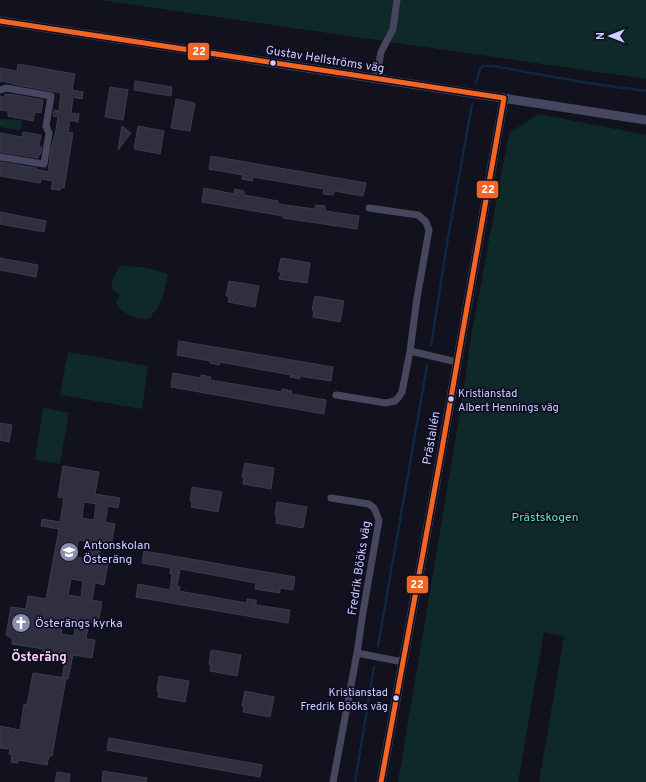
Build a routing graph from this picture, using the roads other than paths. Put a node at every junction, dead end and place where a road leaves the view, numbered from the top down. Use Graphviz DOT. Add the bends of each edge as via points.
graph roads {
  1 [pos="397,0"];
  2 [pos="0,21"];
  3 [pos="376,79"];
  4 [pos="0,90"];
  5 [pos="504,98"];
  6 [pos="646,120"];
  7 [pos="0,157"];
  8 [pos="369,208"];
  9 [pos="410,351"];
  10 [pos="457,362"];
  11 [pos="336,396"];
  12 [pos="332,498"];
  13 [pos="357,653"];
  14 [pos="403,662"];
  15 [pos="333,782"];
  16 [pos="382,782"];
  1 -- 3 [label="street" via="393,29 381,52"];
  2 -- 3 [label="street, Gustav Hellströms väg"];
  3 -- 5 [label="street, Gustav Hellströms väg"];
  4 -- 7 [label="street" via="6,88 51,96 44,164"];
  5 -- 6 [label="street, Gustav Hellströms väg"];
  5 -- 10 [label="street, Prästallén"];
  8 -- 9 [label="street" via="418,215 426,222 429,230"];
  9 -- 10 [label="street"];
  9 -- 11 [label="street" via="402,392 395,401 386,403"];
  10 -- 14 [label="street, Prästallén"];
  12 -- 13 [label="street, Fredrik Bööks väg" via="369,504 374,508 379,520"];
  13 -- 14 [label="street"];
  13 -- 15 [label="street, Fredrik Bööks väg"];
  14 -- 16 [label="street, Prästallén"];
}
